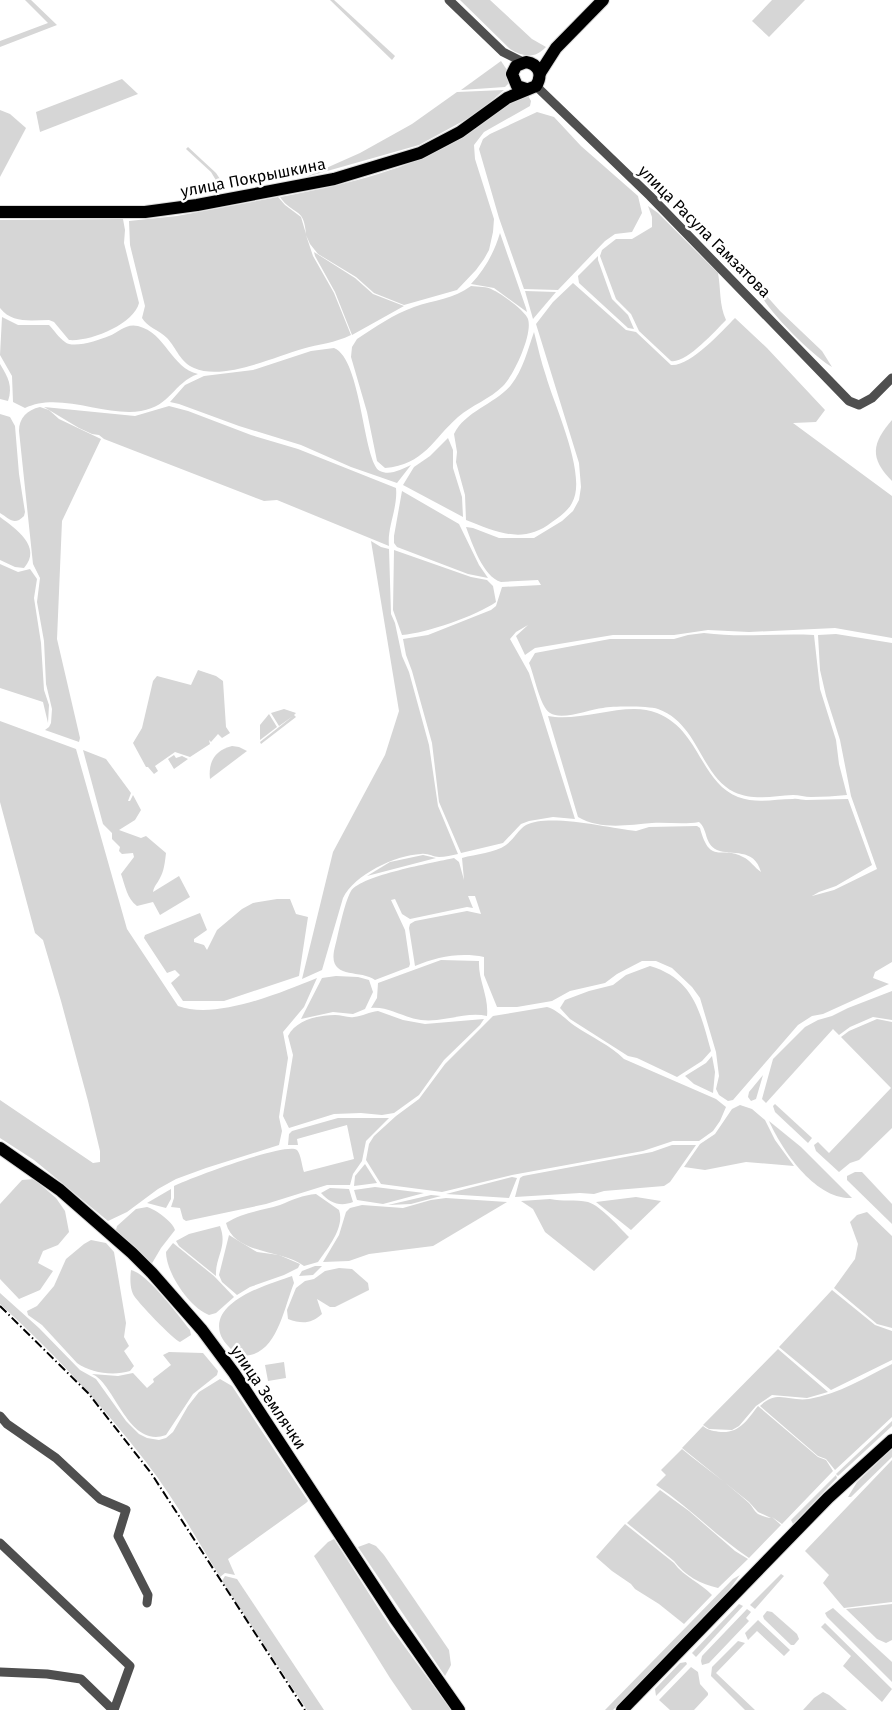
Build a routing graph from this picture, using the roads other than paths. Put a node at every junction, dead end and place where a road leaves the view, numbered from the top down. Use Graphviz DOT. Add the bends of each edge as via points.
graph roads {
  1 [pos="449,0"];
  2 [pos="603,0"];
  3 [pos="556,48"];
  4 [pos="503,52"];
  5 [pos="525,62"];
  6 [pos="540,73"];
  7 [pos="512,76"];
  8 [pos="531,88"];
  9 [pos="494,107"];
  10 [pos="0,212"];
  11 [pos="892,378"];
  12 [pos="0,1148"];
  13 [pos="0,1416"];
  14 [pos="892,1440"];
  15 [pos="0,1543"];
  16 [pos="147,1603"];
  17 [pos="0,1672"];
  18 [pos="114,1710"];
  19 [pos="459,1710"];
  20 [pos="622,1710"];
  1 -- 4 [label="street"];
  2 -- 3 [label="main road"];
  3 -- 5 [label="main road"];
  3 -- 6 [label="main road"];
  4 -- 5 [label="street"];
  4 -- 7 [label="street"];
  5 -- 6 [label="main road" via="535,65"];
  5 -- 7 [label="main road" via="516,66"];
  6 -- 8 [label="main road"];
  7 -- 8 [label="main road" via="517,86"];
  7 -- 9 [label="main road, улица Покрышкина" via="506,93"];
  8 -- 9 [label="main road, улица Покрышкина"];
  8 -- 11 [label="street, улица Расула Гамзатова" via="658,204 849,401 859,405"];
  9 -- 10 [label="main road, улица Покрышкина" via="420,153 334,179 145,212"];
  12 -- 19 [label="main road, улица Землячки" via="60,1190 132,1253 190,1316 234,1373"];
  13 -- 16 [label="street" via="56,1458 100,1499 126,1510 117,1536 148,1595"];
  14 -- 20 [label="main road" via="828,1497"];
  15 -- 18 [label="street" via="130,1666"];
  17 -- 18 [label="street" via="81,1679"];
}
